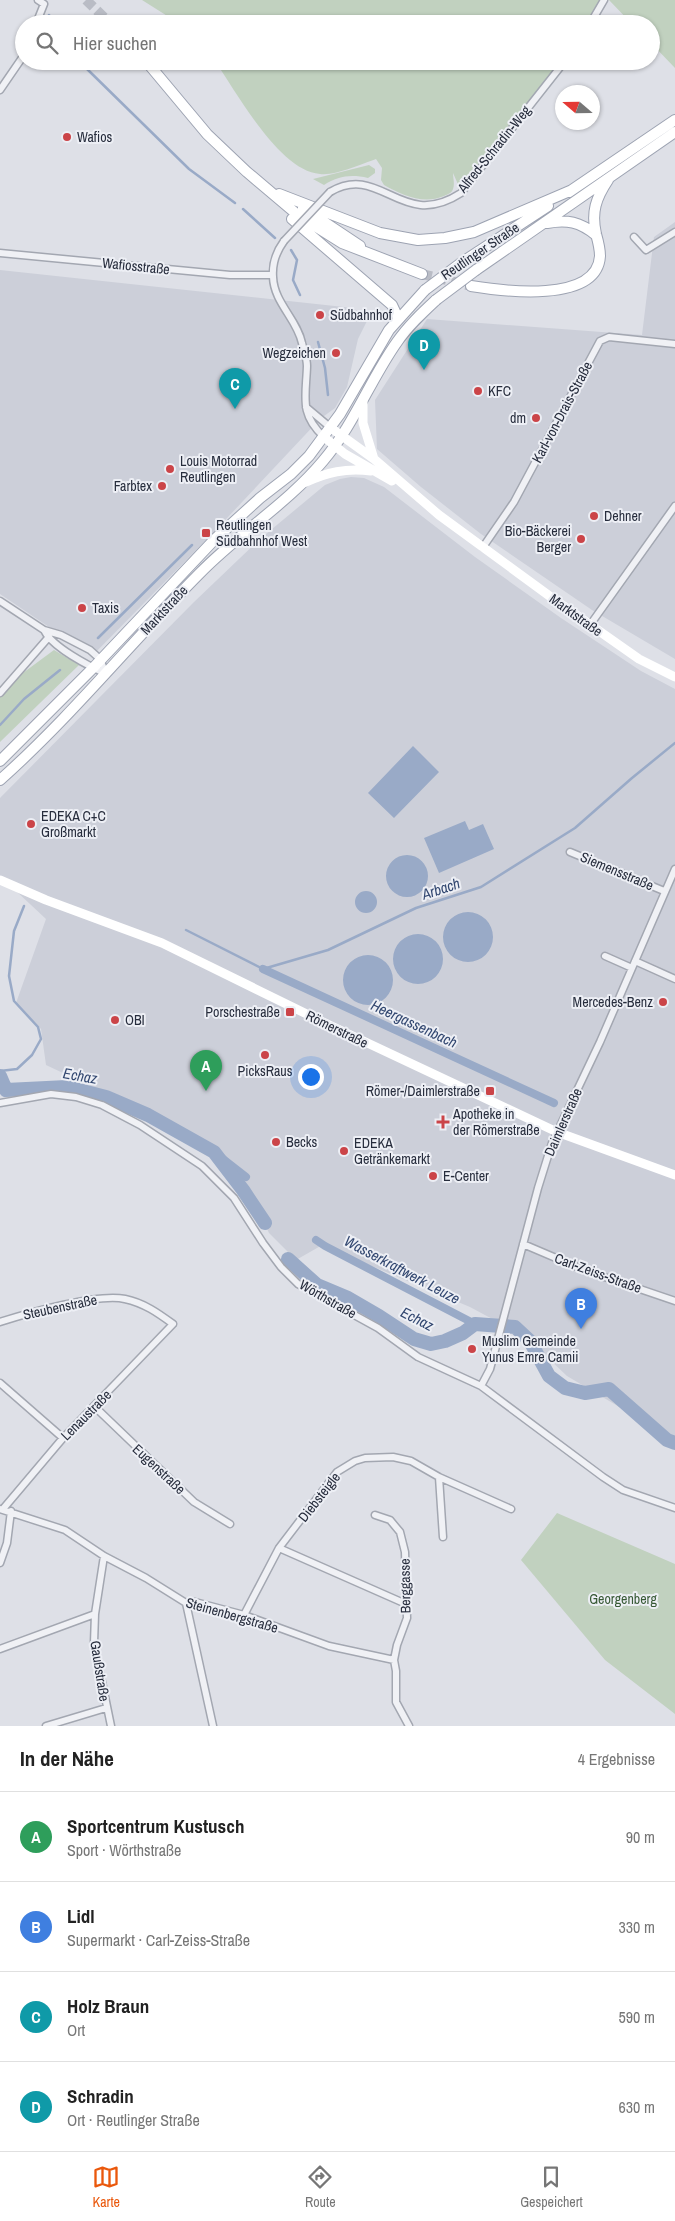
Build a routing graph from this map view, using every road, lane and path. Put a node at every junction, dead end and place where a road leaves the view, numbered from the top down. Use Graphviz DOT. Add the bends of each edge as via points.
graph roads {
  1 [pos="604,0"];
  2 [pos="41,2"];
  3 [pos="38,15"];
  4 [pos="595,15"];
  5 [pos="15,68"];
  6 [pos="154,70"];
  7 [pos="558,70"];
  8 [pos="0,90"];
  9 [pos="675,120"];
  10 [pos="675,132"];
  11 [pos="613,173"];
  12 [pos="263,186"];
  13 [pos="572,190"];
  14 [pos="290,199"];
  15 [pos="541,224"];
  16 [pos="675,232"];
  17 [pos="596,235"];
  18 [pos="634,237"];
  19 [pos="0,253"];
  20 [pos="374,256"];
  21 [pos="422,274"];
  22 [pos="272,275"];
  23 [pos="471,286"];
  24 [pos="398,318"];
  25 [pos="675,344"];
  26 [pos="363,402"];
  27 [pos="306,407"];
  28 [pos="331,428"];
  29 [pos="342,436"];
  30 [pos="324,437"];
  31 [pos="334,447"];
  32 [pos="374,459"];
  33 [pos="378,472"];
  34 [pos="300,485"];
  35 [pos="409,491"];
  36 [pos="675,506"];
  37 [pos="483,547"];
  38 [pos="0,600"];
  39 [pos="590,625"];
  40 [pos="44,630"];
  41 [pos="48,638"];
  42 [pos="100,659"];
  43 [pos="93,668"];
  44 [pos="106,674"];
  45 [pos="675,677"];
  46 [pos="0,693"];
  47 [pos="0,761"];
  48 [pos="0,780"];
  49 [pos="570,852"];
  50 [pos="675,869"];
  51 [pos="0,880"];
  52 [pos="664,892"];
  53 [pos="606,956"];
  54 [pos="635,961"];
  55 [pos="632,968"];
  56 [pos="675,979"];
  57 [pos="0,1103"];
  58 [pos="557,1132"];
  59 [pos="675,1175"];
  60 [pos="523,1244"];
  61 [pos="675,1300"];
  62 [pos="0,1322"];
  63 [pos="173,1324"];
  64 [pos="0,1383"];
  65 [pos="481,1386"];
  66 [pos="95,1407"];
  67 [pos="63,1438"];
  68 [pos="439,1477"];
  69 [pos="675,1508"];
  70 [pos="1,1509"];
  71 [pos="511,1509"];
  72 [pos="11,1511"];
  73 [pos="375,1515"];
  74 [pos="230,1524"];
  75 [pos="443,1537"];
  76 [pos="279,1548"];
  77 [pos="104,1556"];
  78 [pos="0,1563"];
  79 [pos="186,1603"];
  80 [pos="406,1604"];
  81 [pos="95,1614"];
  82 [pos="244,1615"];
  83 [pos="0,1649"];
  84 [pos="394,1660"];
  85 [pos="106,1708"];
  86 [pos="46,1726"];
  87 [pos="112,1726"];
  88 [pos="213,1726"];
  89 [pos="409,1726"];
  1 -- 4 [label="street"];
  2 -- 3 [label="street"];
  5 -- 8 [label="street"];
  6 -- 12 [label="main road" via="207,134"];
  7 -- 22 [label="street, Alfred-Schradin-Weg, bridge" via="461,193 433,205 417,205 362,184 346,184 330,192 284,241 276,254"];
  9 -- 13 [label="main road, Reutlinger Straße"];
  10 -- 11 [label="main road, Reutlinger Straße"];
  11 -- 15 [label="main road, Reutlinger Straße"];
  11 -- 17 [label="main road" via="595,203"];
  12 -- 14 [label="main road"];
  12 -- 20 [label="main road" via="321,231"];
  12 -- 24 [label="main road" via="288,215 392,306"];
  13 -- 14 [label="main road" via="474,232 418,240 380,233"];
  13 -- 24 [label="main road, Reutlinger Straße, bridge" via="461,263 425,290"];
  14 -- 20 [label="main road"];
  15 -- 17 [label="main road" via="569,221"];
  15 -- 26 [label="main road, Reutlinger Straße, bridge" via="436,300 418,317 398,342"];
  16 -- 18 [label="street" via="646,250"];
  17 -- 23 [label="main road" via="600,258 596,268 590,277 569,288 542,291"];
  19 -- 22 [label="street, Wafiosstraße" via="230,275"];
  20 -- 21 [label="main road"];
  22 -- 27 [label="street" via="277,295 300,335 307,364"];
  24 -- 28 [label="main road, Reutlinger Straße"];
  25 -- 37 [label="street, Karl-von-Drais-Straße" via="609,337 600,341 514,502"];
  26 -- 29 [label="main road, Reutlinger Straße"];
  26 -- 32 [label="main road" via="363,423"];
  27 -- 28 [label="street"];
  27 -- 30 [label="street" via="311,423"];
  28 -- 29 [label="main road"];
  28 -- 30 [label="main road, Marktstraße"];
  29 -- 31 [label="main road, Marktstraße"];
  29 -- 32 [label="main road, Marktstraße"];
  30 -- 31 [label="main road"];
  30 -- 42 [label="main road, Marktstraße" via="291,474 215,540"];
  31 -- 33 [label="main road, Marktstraße"];
  31 -- 34 [label="main road, Marktstraße"];
  32 -- 35 [label="main road, Marktstraße"];
  33 -- 34 [label="main road" via="339,470"];
  33 -- 35 [label="main road, Marktstraße"];
  34 -- 44 [label="main road, Marktstraße" via="229,544"];
  35 -- 37 [label="main road, Marktstraße"];
  36 -- 39 [label="street"];
  37 -- 39 [label="main road, Marktstraße"];
  38 -- 40 [label="street"];
  39 -- 45 [label="main road, Marktstraße" via="639,659"];
  40 -- 41 [label="street"];
  40 -- 42 [label="street" via="90,650"];
  41 -- 43 [label="street"];
  41 -- 46 [label="street"];
  42 -- 43 [label="main road, Marktstraße"];
  42 -- 44 [label="street"];
  43 -- 44 [label="street"];
  43 -- 47 [label="main road, Marktstraße"];
  44 -- 48 [label="main road, Marktstraße"];
  49 -- 52 [label="street, Siemensstraße"];
  50 -- 52 [label="street, Daimlerstraße"];
  51 -- 58 [label="main road, Römerstraße" via="162,943"];
  52 -- 54 [label="street, Daimlerstraße"];
  53 -- 55 [label="street"];
  54 -- 55 [label="street, Daimlerstraße"];
  54 -- 56 [label="street"];
  55 -- 58 [label="street, Daimlerstraße"];
  57 -- 65 [label="street, Wörthstraße" via="51,1094 76,1097 102,1105 140,1125 202,1166 234,1198 267,1249 298,1284 378,1328 418,1357"];
  58 -- 59 [label="main road, Römerstraße"];
  58 -- 60 [label="street, Daimlerstraße" via="540,1179"];
  60 -- 61 [label="street, Carl-Zeiss-Straße" via="584,1270"];
  60 -- 65 [label="street, Daimlerstraße" via="499,1339"];
  62 -- 63 [label="street, Steubenstraße" via="106,1297 125,1299 153,1309"];
  63 -- 66 [label="street, Lenaustraße"];
  64 -- 67 [label="street"];
  65 -- 69 [label="street, Wörthstraße" via="602,1477 623,1490"];
  66 -- 67 [label="street, Lenaustraße"];
  66 -- 74 [label="street, Eugenstraße" via="194,1502"];
  67 -- 70 [label="street, Lenaustraße"];
  68 -- 71 [label="street, Diebsteigle"];
  68 -- 75 [label="street"];
  68 -- 76 [label="street, Diebsteigle" via="411,1461 394,1457 355,1461 337,1472"];
  70 -- 72 [label="street, Steinenbergstraße"];
  72 -- 77 [label="street, Steinenbergstraße" via="65,1530"];
  72 -- 78 [label="street" via="7,1543"];
  73 -- 80 [label="street, Berggasse" via="390,1520 400,1532 405,1552"];
  76 -- 80 [label="street"];
  76 -- 82 [label="street, Diebsteigle"];
  77 -- 79 [label="street, Steinenbergstraße"];
  77 -- 81 [label="street, Gaußstraße"];
  79 -- 82 [label="street, Steinenbergstraße" via="195,1602"];
  79 -- 88 [label="street"];
  80 -- 84 [label="street, Berggasse" via="407,1618 396,1645"];
  81 -- 83 [label="street"];
  81 -- 85 [label="street, Gaußstraße" via="94,1643"];
  82 -- 84 [label="street, Steinenbergstraße" via="329,1646"];
  84 -- 89 [label="street, Berggasse" via="396,1702"];
  85 -- 86 [label="street"];
  85 -- 87 [label="street, Gaußstraße"];
}
